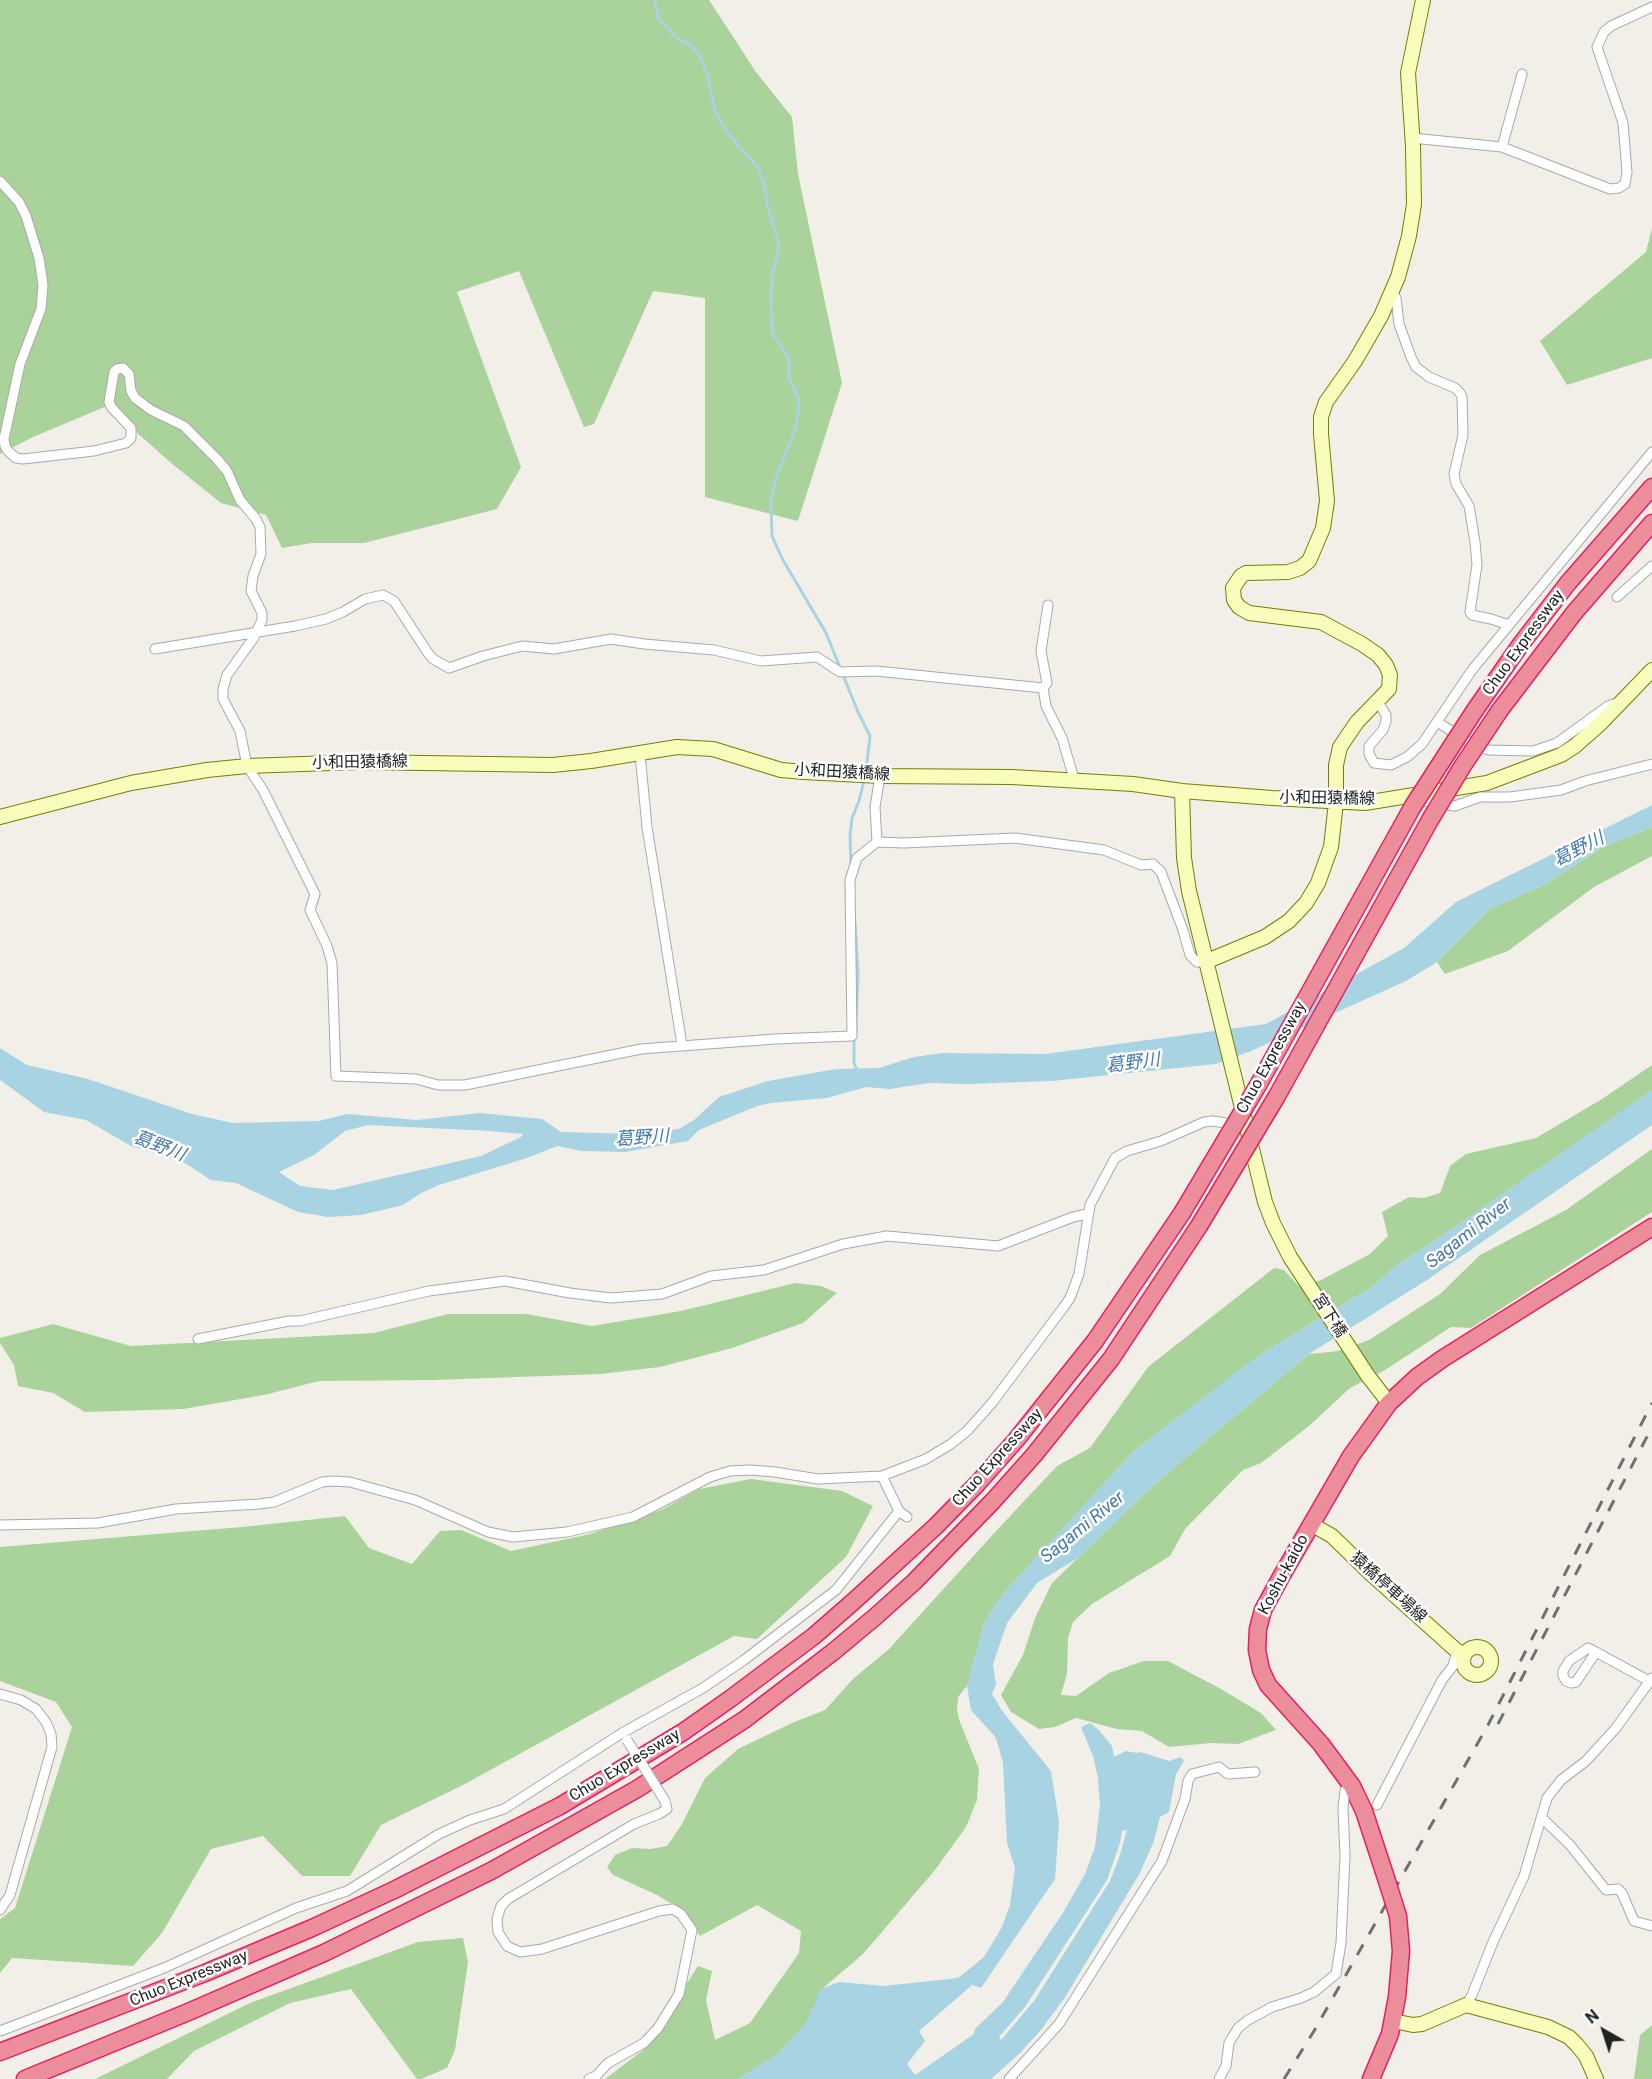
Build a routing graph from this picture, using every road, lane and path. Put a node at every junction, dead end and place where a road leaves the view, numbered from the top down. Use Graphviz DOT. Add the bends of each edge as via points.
graph roads {
  1 [pos="1423,0"];
  2 [pos="1652,7"];
  3 [pos="1522,74"];
  4 [pos="1412,138"];
  5 [pos="1502,147"];
  6 [pos="0,181"];
  7 [pos="1392,292"];
  8 [pos="1652,452"];
  9 [pos="1652,487"];
  10 [pos="1652,523"];
  11 [pos="1652,566"];
  12 [pos="1617,597"];
  13 [pos="1048,604"];
  14 [pos="1509,625"];
  15 [pos="258,632"];
  16 [pos="155,649"];
  17 [pos="1652,670"];
  18 [pos="1042,688"];
  19 [pos="1624,701"];
  20 [pos="1378,702"];
  21 [pos="1437,722"];
  22 [pos="640,754"];
  23 [pos="1652,764"];
  24 [pos="248,766"];
  25 [pos="880,776"];
  26 [pos="1075,782"];
  27 [pos="1182,791"];
  28 [pos="1400,798"];
  29 [pos="1336,802"];
  30 [pos="0,817"];
  31 [pos="877,842"];
  32 [pos="1205,962"];
  33 [pos="682,1045"];
  34 [pos="1245,1127"];
  35 [pos="1087,1214"];
  36 [pos="1652,1227"];
  37 [pos="198,1338"];
  38 [pos="1389,1403"];
  39 [pos="882,1476"];
  40 [pos="899,1510"];
  41 [pos="907,1517"];
  42 [pos="1311,1524"];
  43 [pos="0,1525"];
  44 [pos="1461,1652"];
  45 [pos="1596,1652"];
  46 [pos="1651,1680"];
  47 [pos="0,1694"];
  48 [pos="625,1736"];
  49 [pos="1255,1772"];
  50 [pos="1352,1786"];
  51 [pos="1377,1805"];
  52 [pos="1542,1818"];
  53 [pos="0,1910"];
  54 [pos="1652,1926"];
  55 [pos="324,1953"];
  56 [pos="1466,2005"];
  57 [pos="1393,2020"];
  58 [pos="0,2031"];
  59 [pos="0,2052"];
  60 [pos="25,2079"];
  61 [pos="45,2079"];
  62 [pos="589,2079"];
  63 [pos="1009,2079"];
  64 [pos="1218,2079"];
  65 [pos="1371,2079"];
  66 [pos="1596,2079"];
  1 -- 4 [label="street" via="1408,73"];
  2 -- 5 [label="street" via="1611,26 1597,47 1623,123 1625,184 1610,189"];
  3 -- 5 [label="street"];
  4 -- 5 [label="street"];
  4 -- 7 [label="street" via="1414,204"];
  6 -- 15 [label="street" via="26,216 43,285 41,309 20,364 4,446 11,455 23,459 126,443 131,438 131,428 109,402 114,372 126,369 135,398 184,426 202,443 227,471 240,500 258,523 261,554 251,591 262,616"];
  7 -- 14 [label="street" via="1416,367 1455,388 1462,397 1463,435 1454,474 1469,506 1478,565 1470,612"];
  7 -- 20 [label="street" via="1355,361 1326,402 1321,417 1327,509 1312,554 1294,571 1246,573 1233,588 1234,600 1249,613 1321,622 1378,655 1390,675 1389,689"];
  8 -- 14 [label="street"];
  9 -- 59 [label="highway, Chuo Expressway, bridge" via="1568,583 1475,710 1413,806 1257,1087 1182,1213 1095,1341 1017,1440 936,1526 814,1636 730,1699 560,1806 312,1928"];
  10 -- 55 [label="highway, Chuo Expressway, bridge" via="1574,613 1462,767 1199,1226 1111,1359 1034,1455 914,1582 833,1652 744,1720 637,1789 491,1871"];
  11 -- 12 [label="street"];
  13 -- 18 [label="street" via="1041,651 1047,683"];
  14 -- 21 [label="street"];
  15 -- 16 [label="street"];
  15 -- 18 [label="street" via="333,617 365,599 383,595 394,601 428,653 449,668 522,646 554,648 611,639 714,650 760,661 817,657 845,671"];
  15 -- 24 [label="street" via="227,675 222,695 240,731"];
  17 -- 19 [label="street, 小和田猿橋線"];
  18 -- 26 [label="street"];
  19 -- 21 [label="street" via="1608,706 1557,743 1533,750 1489,750"];
  19 -- 28 [label="street, 小和田猿橋線" via="1575,746 1553,759 1487,783"];
  20 -- 21 [label="street" via="1386,721 1369,750 1377,764 1391,765 1407,757"];
  20 -- 29 [label="street" via="1357,722 1340,747"];
  22 -- 24 [label="street, 小和田猿橋線" via="553,765 359,762"];
  22 -- 25 [label="street, 小和田猿橋線" via="677,747 713,749 781,770"];
  22 -- 33 [label="street" via="647,827"];
  23 -- 28 [label="street" via="1561,790 1480,797 1455,806"];
  24 -- 30 [label="street, 小和田猿橋線" via="131,783"];
  24 -- 33 [label="street" via="315,894 310,910 332,963 336,1076 465,1085 641,1049"];
  25 -- 26 [label="street, 小和田猿橋線" via="1012,777"];
  25 -- 31 [label="street" via="874,807"];
  26 -- 27 [label="street, 小和田猿橋線"];
  27 -- 29 [label="street, 小和田猿橋線"];
  27 -- 32 [label="street, 宮下橋" via="1184,858"];
  28 -- 29 [label="street, 小和田猿橋線"];
  29 -- 32 [label="street" via="1327,862 1306,903 1289,921 1265,937"];
  31 -- 32 [label="street" via="1015,838 1104,850 1141,865 1153,864 1161,872 1190,955 1197,962"];
  31 -- 33 [label="street" via="857,858 850,880 852,1036"];
  32 -- 34 [label="street, 宮下橋"];
  34 -- 35 [label="street" via="1204,1122 1119,1154"];
  34 -- 38 [label="street, 宮下橋" via="1265,1202 1290,1257"];
  35 -- 37 [label="street" via="998,1246 887,1236 843,1244 764,1270 711,1276 662,1294 610,1298 505,1281 429,1291 300,1321"];
  35 -- 39 [label="street" via="1079,1274 1070,1298 992,1403 968,1431 945,1448"];
  36 -- 38 [label="highway, Koshu-kaido" via="1442,1359"];
  38 -- 42 [label="highway, Koshu-kaido" via="1351,1456"];
  39 -- 40 [label="street"];
  39 -- 43 [label="street" via="818,1479 775,1472 730,1471 710,1477 633,1517 567,1532 513,1536 488,1532 406,1498 333,1481 259,1504 176,1509 98,1523"];
  40 -- 41 [label="street"];
  40 -- 48 [label="street" via="836,1590 736,1666"];
  42 -- 44 [label="street, 猿橋停車場線" via="1332,1536"];
  42 -- 50 [label="highway, Koshu-kaido" via="1263,1610 1258,1629 1258,1659 1268,1684"];
  44 -- 51 [label="street" via="1442,1680"];
  45 -- 46 [label="street"];
  46 -- 52 [label="street" via="1616,1728 1586,1761 1561,1780 1547,1798"];
  47 -- 53 [label="street" via="36,1709 46,1722 52,1747 10,1895"];
  48 -- 58 [label="street" via="504,1809 439,1834 347,1891 296,1908 164,1968"];
  48 -- 62 [label="street, bridge" via="667,1809 634,1824 508,1899 497,1919 498,1932 507,1946 520,1952 542,1949 674,1909 692,1930 679,1994 658,2028 644,2043"];
  49 -- 63 [label="street" via="1228,1774 1219,1767 1192,1774 1162,1861 1059,2024"];
  50 -- 57 [label="highway, Koshu-kaido, bridge" via="1398,1916 1401,1951"];
  50 -- 64 [label="street" via="1345,1790 1343,1808 1345,1856 1336,1974 1314,1992 1272,2007 1238,2028"];
  52 -- 54 [label="street" via="1606,1890 1618,1889 1622,1893 1634,1921"];
  52 -- 56 [label="street" via="1524,1876"];
  55 -- 60 [label="highway, Chuo Expressway"];
  55 -- 61 [label="highway"];
  56 -- 57 [label="street" via="1422,2024"];
  56 -- 66 [label="street" via="1569,2037 1586,2056"];
  57 -- 65 [label="highway, Koshu-kaido"];
}
